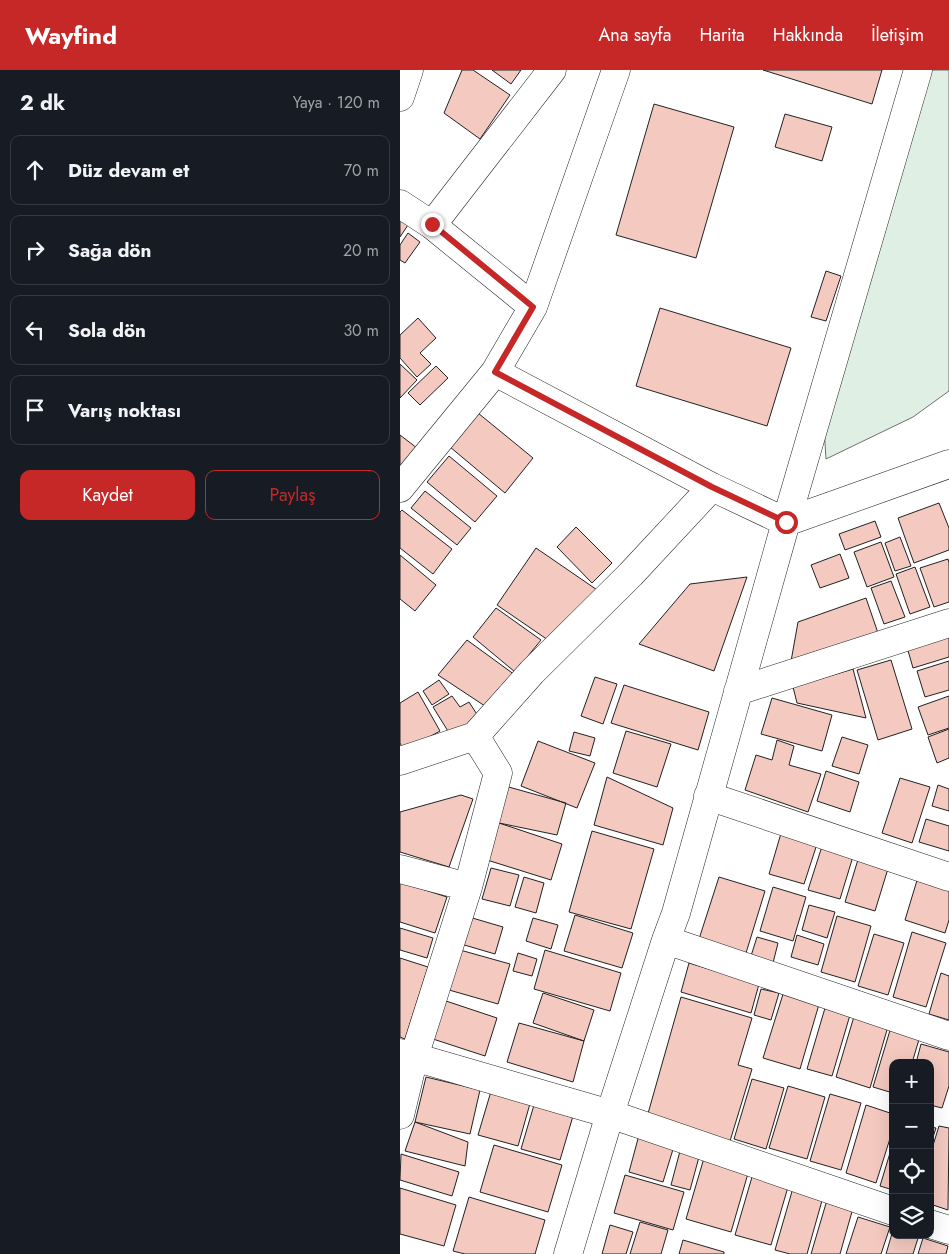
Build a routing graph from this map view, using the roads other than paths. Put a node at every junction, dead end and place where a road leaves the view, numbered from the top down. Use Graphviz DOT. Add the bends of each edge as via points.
graph roads {
  1 [pos="409,70"];
  2 [pos="552,70"];
  3 [pos="616,70"];
  4 [pos="918,70"];
  5 [pos="400,97"];
  6 [pos="400,204"];
  7 [pos="432,224"];
  8 [pos="533,307"];
  9 [pos="495,372"];
  10 [pos="949,464"];
  11 [pos="712,487"];
  12 [pos="400,488"];
  13 [pos="786,522"];
  14 [pos="949,623"];
  15 [pos="738,692"];
  16 [pos="476,736"];
  17 [pos="400,761"];
  18 [pos="708,796"];
  19 [pos="400,869"];
  20 [pos="949,877"];
  21 [pos="468,887"];
  22 [pos="666,940"];
  23 [pos="949,1036"];
  24 [pos="407,1055"];
  25 [pos="610,1114"];
  26 [pos="400,1115"];
  27 [pos="889,1210"];
  28 [pos="934,1225"];
  29 [pos="949,1230"];
  30 [pos="568,1254"];
  1 -- 5 [label="street"];
  2 -- 7 [label="street"];
  3 -- 8 [label="street"];
  4 -- 13 [label="street"];
  6 -- 7 [label="street"];
  7 -- 8 [label="street"];
  8 -- 9 [label="street"];
  9 -- 11 [label="street"];
  9 -- 12 [label="street"];
  10 -- 13 [label="street"];
  11 -- 13 [label="street"];
  11 -- 16 [label="street" via="631,574 532,672"];
  13 -- 15 [label="street"];
  14 -- 15 [label="street"];
  15 -- 18 [label="street"];
  16 -- 17 [label="street"];
  16 -- 21 [label="street" via="498,773"];
  18 -- 20 [label="street"];
  18 -- 22 [label="street"];
  19 -- 21 [label="street"];
  21 -- 24 [label="street"];
  22 -- 23 [label="street"];
  22 -- 25 [label="street"];
  24 -- 25 [label="street"];
  24 -- 26 [label="street"];
  25 -- 27 [label="street"];
  25 -- 30 [label="street"];
  28 -- 29 [label="street"];
}
